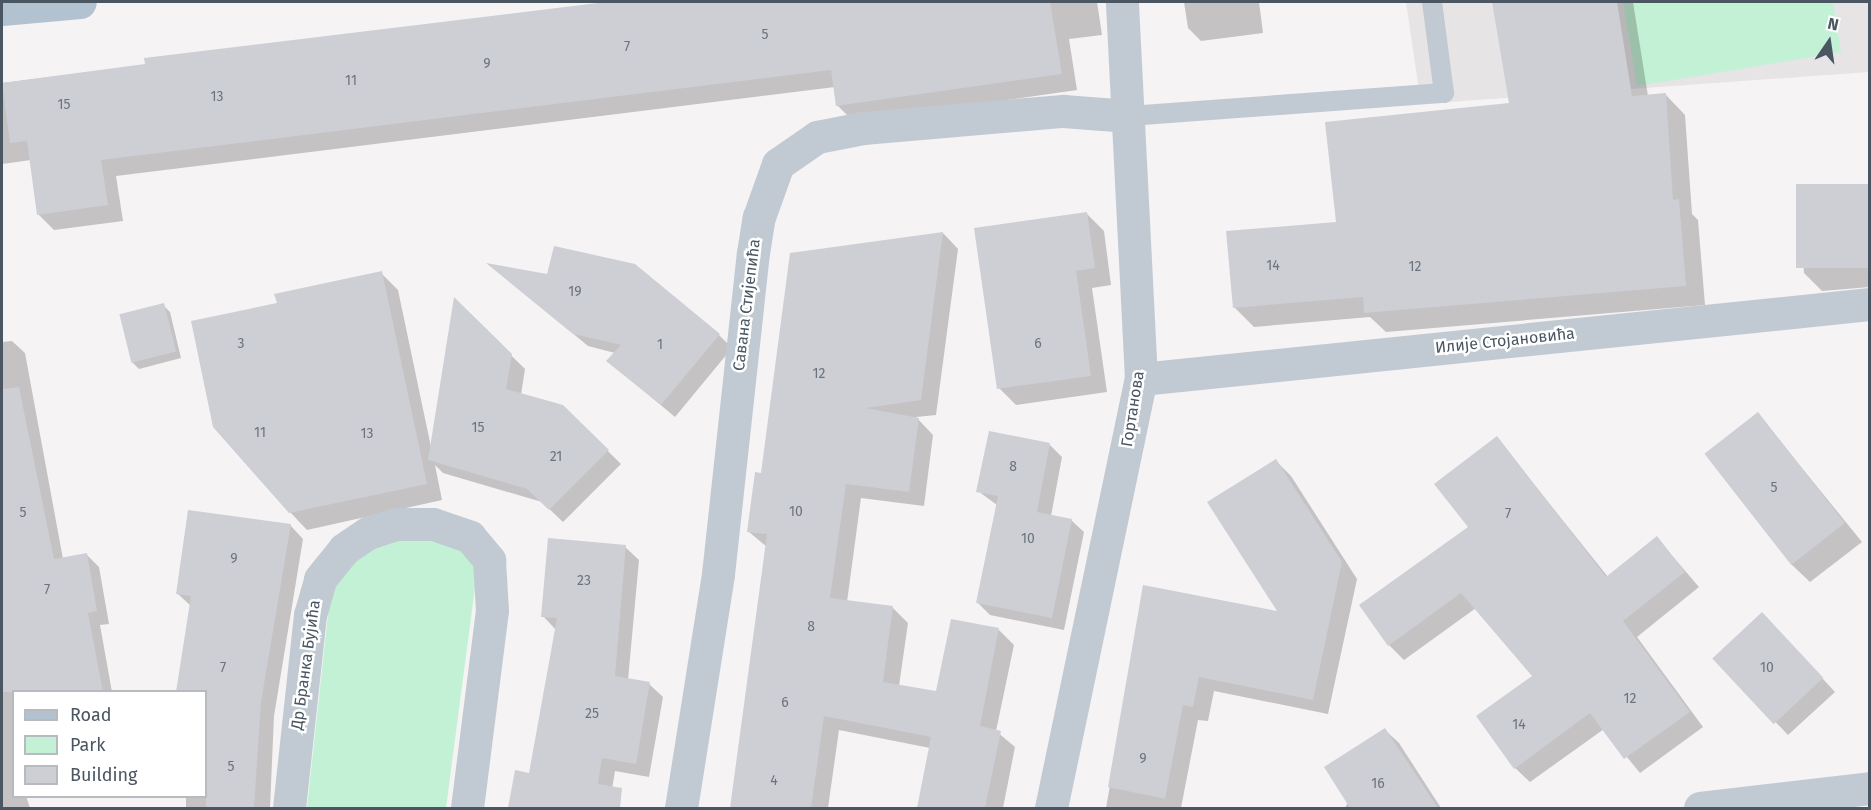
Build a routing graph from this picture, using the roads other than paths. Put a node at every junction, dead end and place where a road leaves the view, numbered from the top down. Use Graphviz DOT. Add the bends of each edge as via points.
graph roads {
  1 [pos="80,2"];
  2 [pos="1122,2"];
  3 [pos="1432,2"];
  4 [pos="2,9"];
  5 [pos="1129,116"];
  6 [pos="1869,304"];
  7 [pos="1141,379"];
  8 [pos="1869,788"];
  9 [pos="289,808"];
  10 [pos="467,808"];
  11 [pos="681,808"];
  12 [pos="1051,808"];
  13 [pos="1700,808"];
  1 -- 4 [label="main road"];
  2 -- 5 [label="street, Гортанова"];
  3 -- 5 [label="lane" via="1444,93"];
  5 -- 7 [label="street, Гортанова"];
  5 -- 11 [label="street, Савана Стијепића" via="1063,111 863,128 817,137 778,164 759,217 753,253 718,574"];
  6 -- 7 [label="street, Илије Стојановића"];
  7 -- 12 [label="street, Гортанова"];
  8 -- 13 [label="street"];
  9 -- 10 [label="street, Др Бранка Бујића" via="310,615 320,579 344,549 368,533 396,524 433,524 470,537 489,560 492,610"];
}
